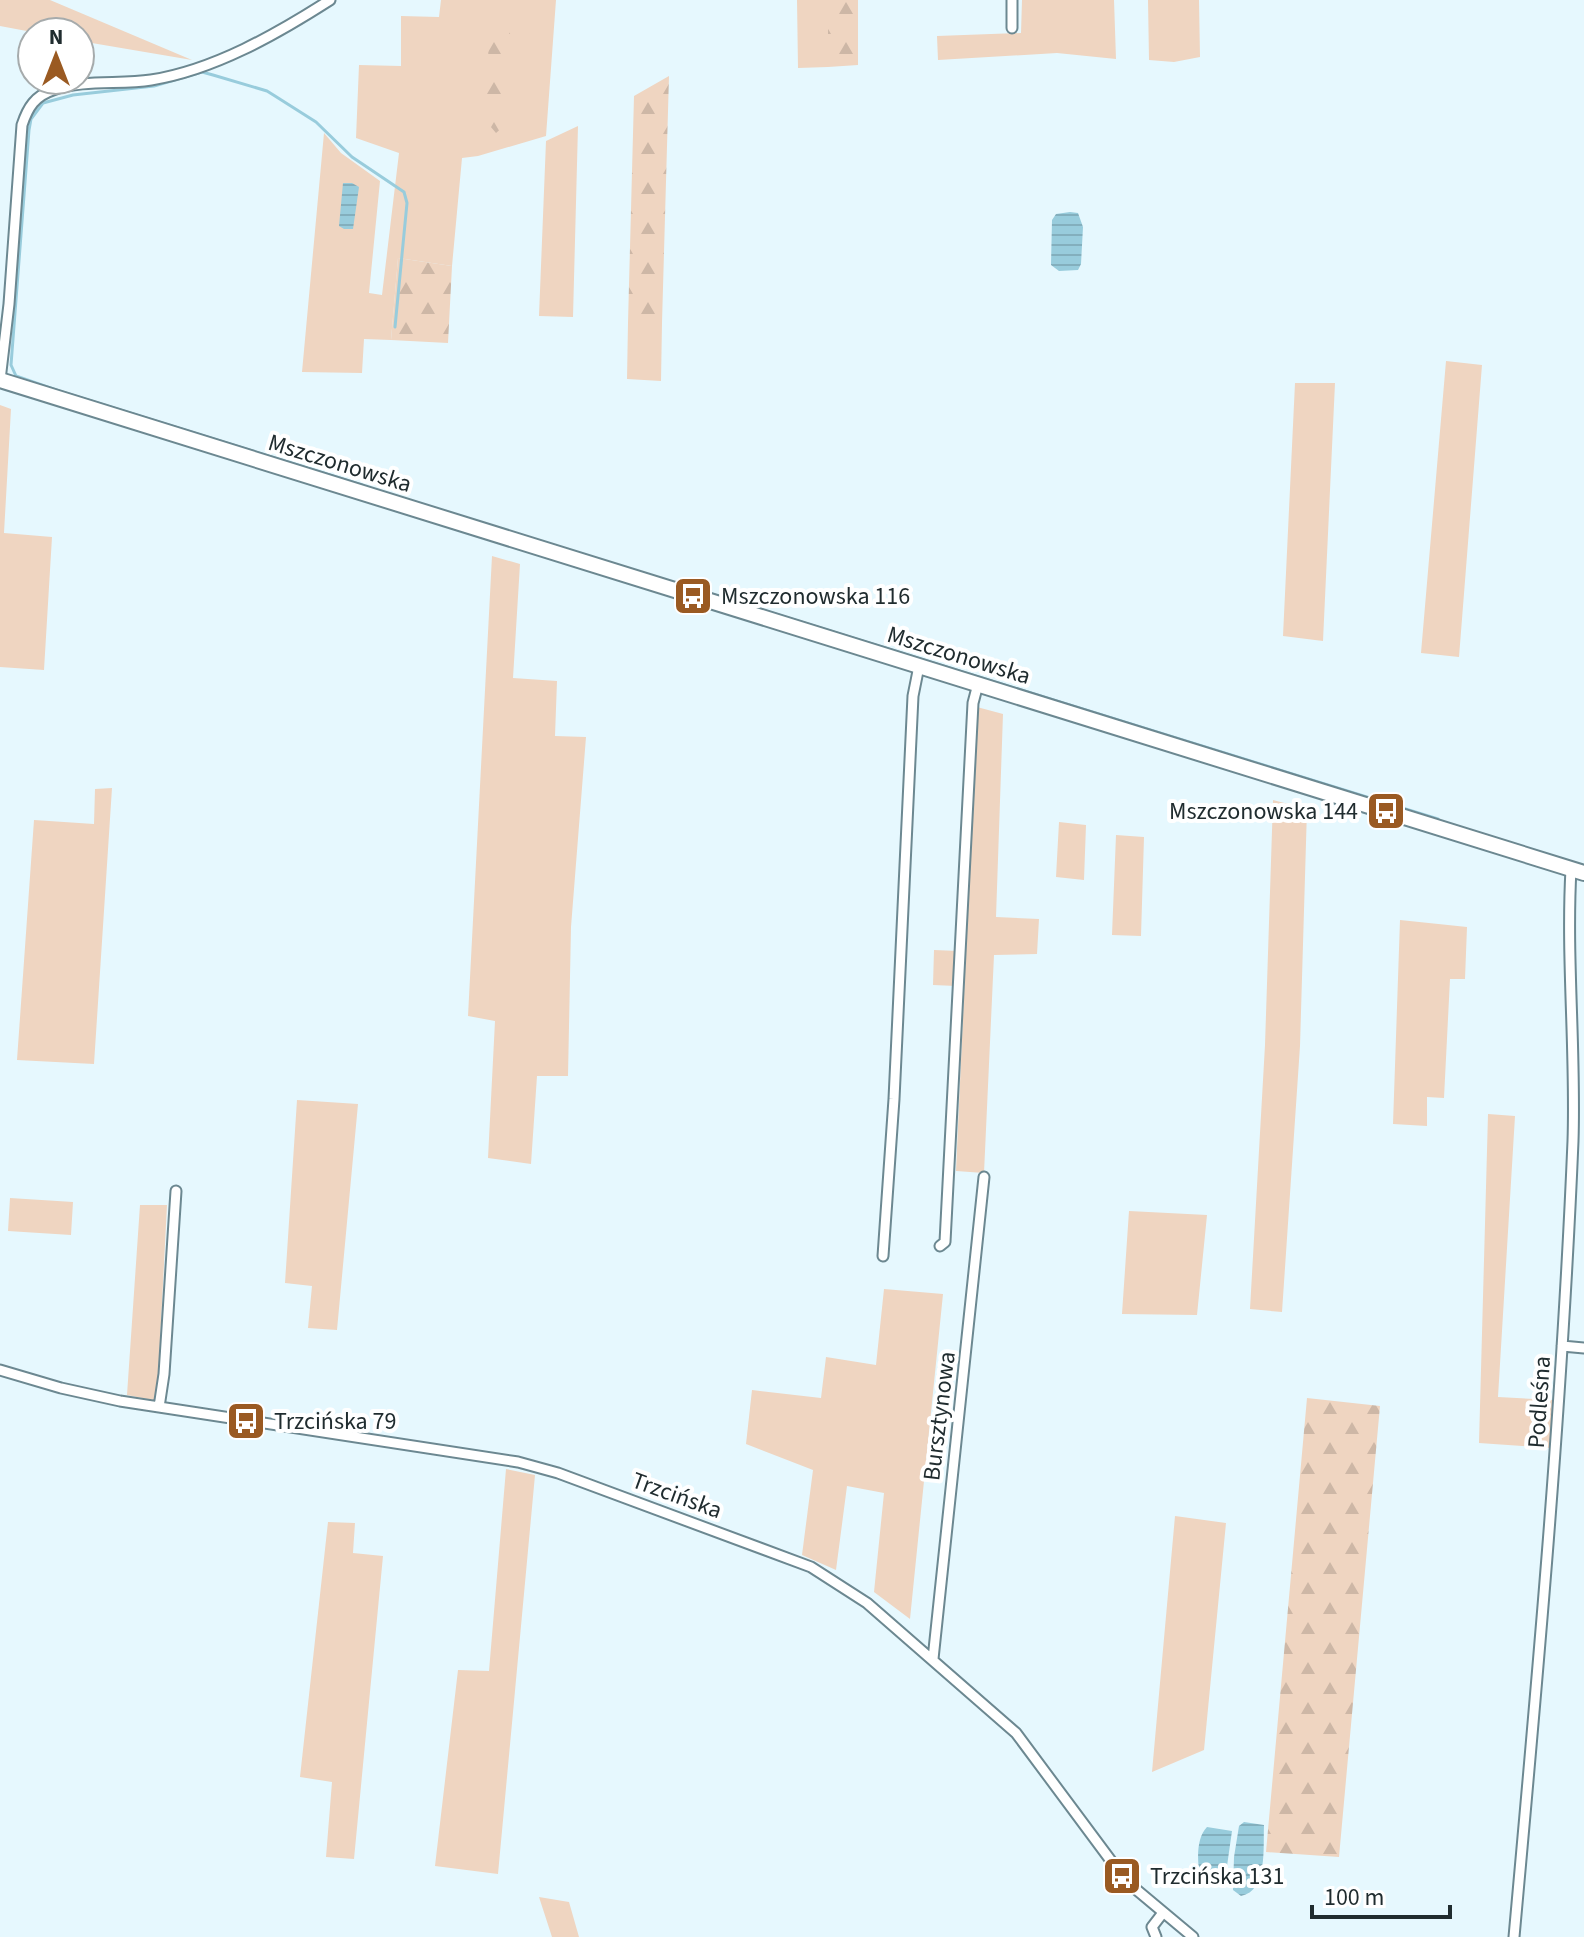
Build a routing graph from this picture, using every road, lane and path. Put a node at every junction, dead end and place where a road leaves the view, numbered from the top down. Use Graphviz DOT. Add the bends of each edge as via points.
graph roads {
  1 [pos="330,0"];
  2 [pos="1012,0"];
  3 [pos="1012,28"];
  4 [pos="0,380"];
  5 [pos="919,666"];
  6 [pos="978,684"];
  7 [pos="1578,871"];
  8 [pos="984,1177"];
  9 [pos="176,1191"];
  10 [pos="940,1246"];
  11 [pos="883,1256"];
  12 [pos="1562,1346"];
  13 [pos="1584,1348"];
  14 [pos="0,1370"];
  15 [pos="159,1407"];
  16 [pos="933,1659"];
  17 [pos="1162,1914"];
  18 [pos="1156,1937"];
  19 [pos="1193,1937"];
  20 [pos="1514,1937"];
  1 -- 4 [label="street" via="272,36 188,70 152,80 54,90 29,107 22,125"];
  2 -- 3 [label="street"];
  4 -- 5 [label="main road, Mszczonowska"];
  5 -- 6 [label="main road, Mszczonowska"];
  5 -- 11 [label="street" via="913,696"];
  6 -- 7 [label="main road, Mszczonowska"];
  6 -- 10 [label="street" via="945,1242"];
  7 -- 12 [label="street, Podleśna"];
  8 -- 16 [label="street, Bursztynowa"];
  9 -- 15 [label="street"];
  12 -- 13 [label="street"];
  12 -- 20 [label="street, Podleśna"];
  14 -- 15 [label="street, Trzcińska"];
  15 -- 16 [label="street, Trzcińska" via="518,1462 558,1473 811,1567 867,1603"];
  16 -- 17 [label="street, Trzcińska" via="1016,1733 1126,1881"];
  17 -- 18 [label="street" via="1152,1927"];
  17 -- 19 [label="street, Trzcińska"];
}
